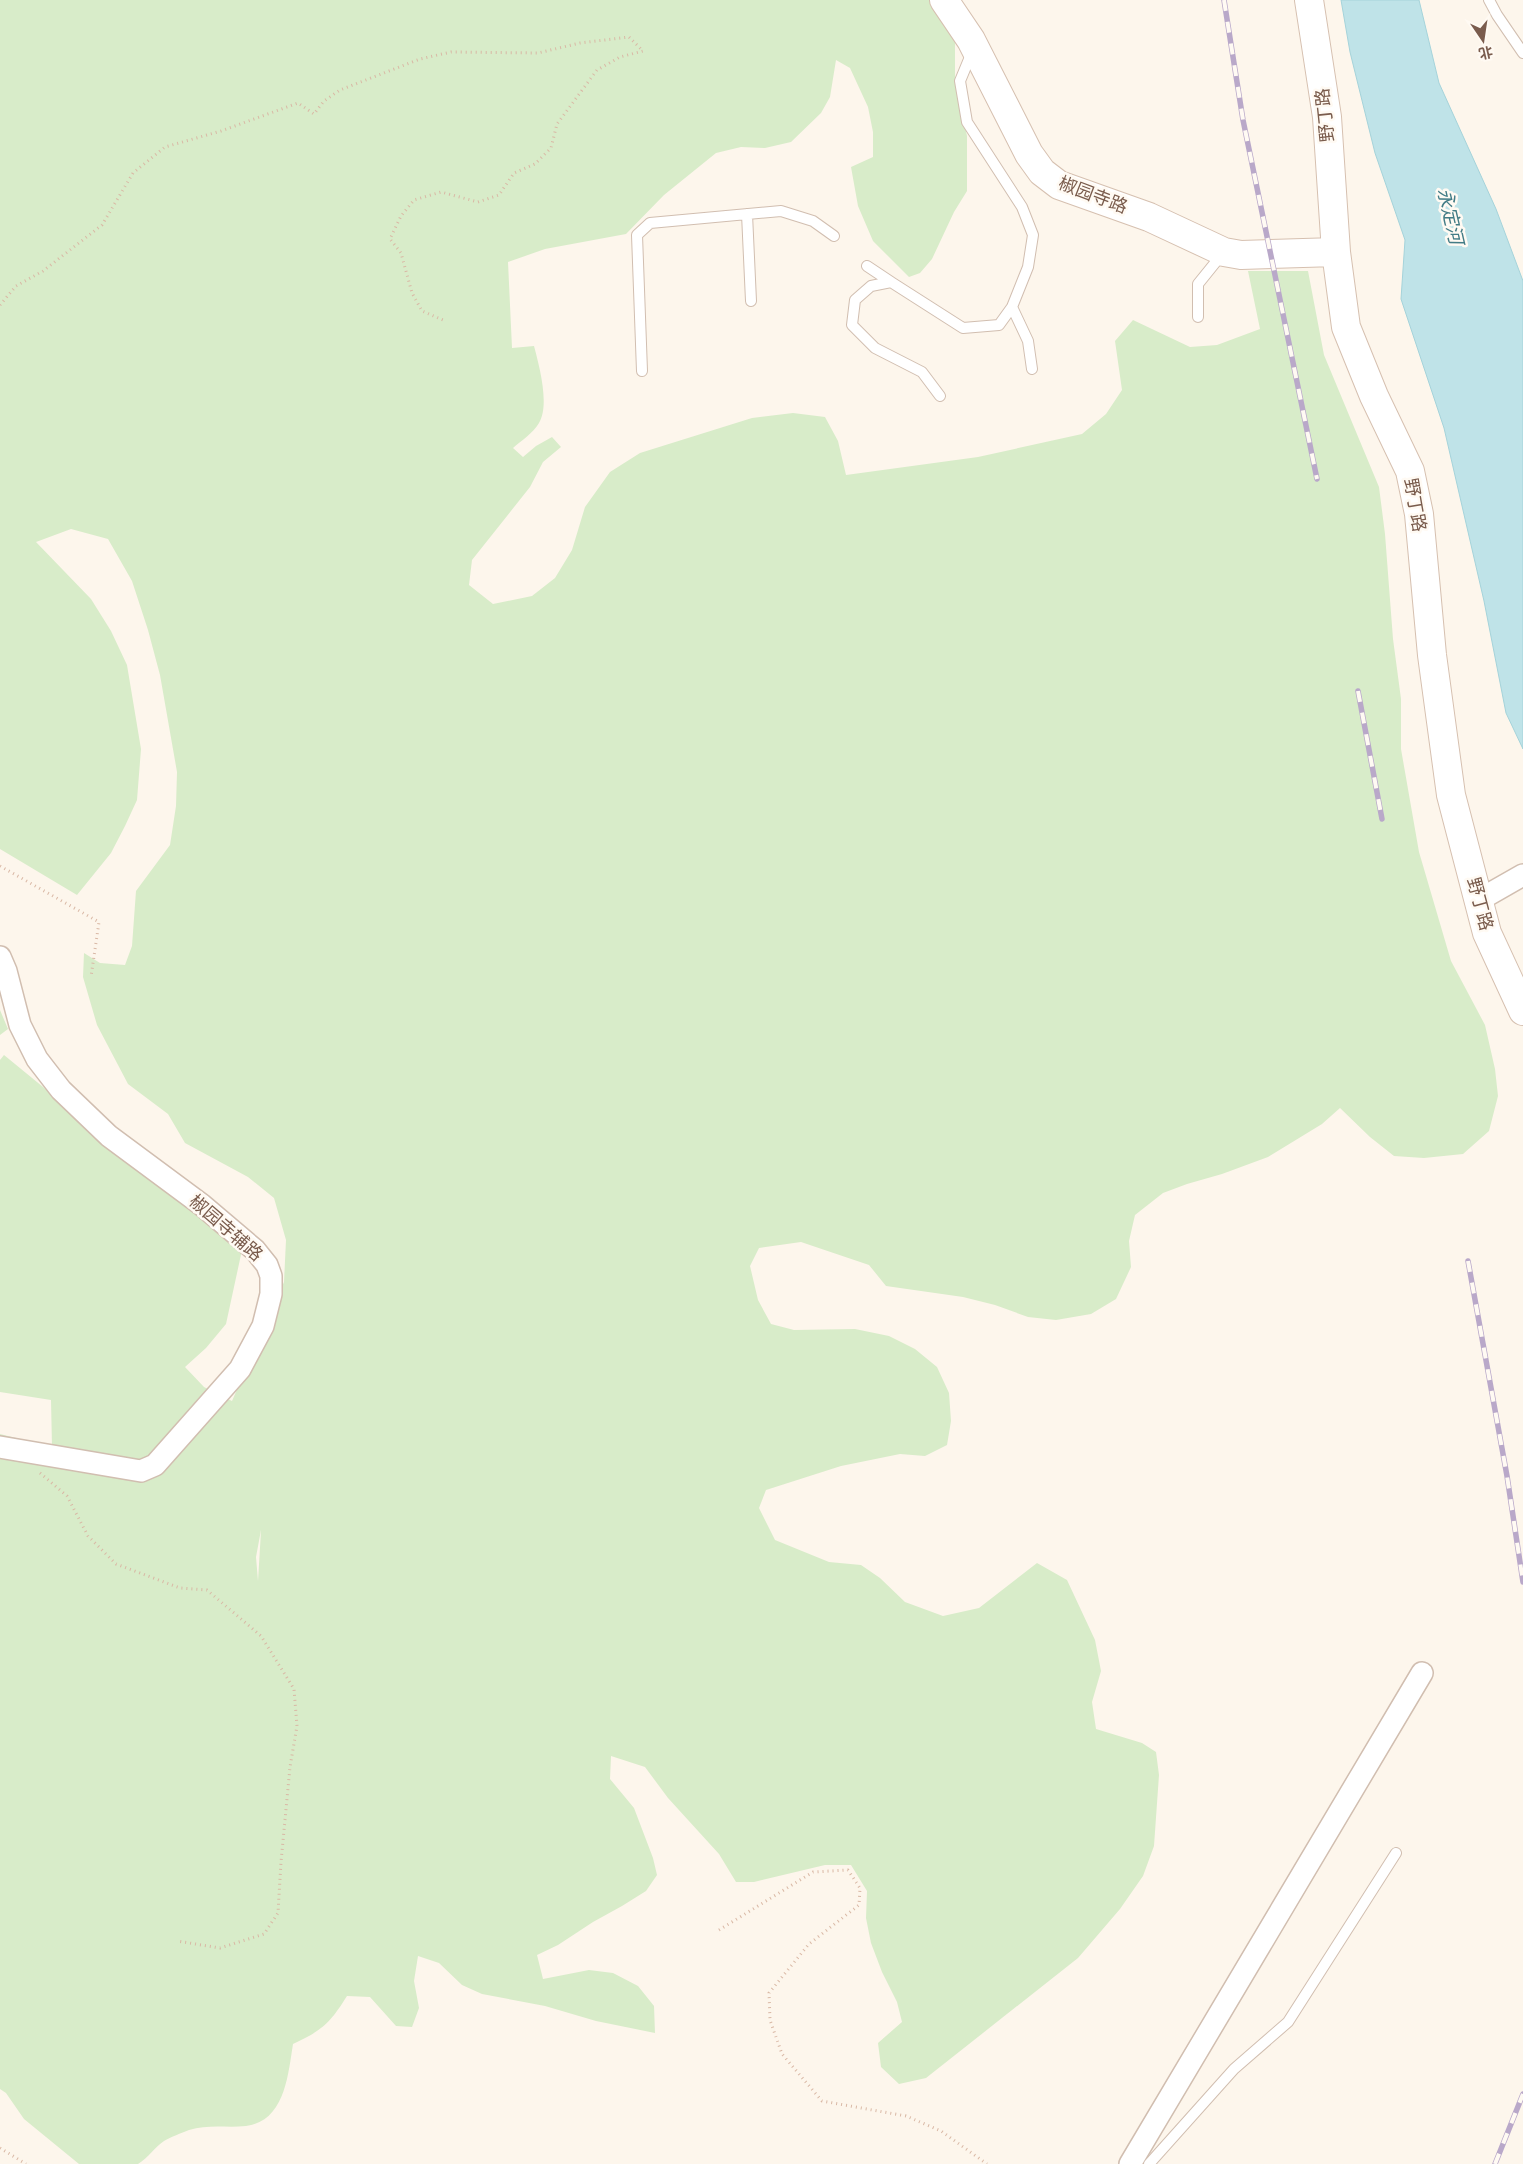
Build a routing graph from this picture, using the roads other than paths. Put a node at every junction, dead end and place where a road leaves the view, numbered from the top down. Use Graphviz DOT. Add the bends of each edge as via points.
graph roads {
  1 [pos="944,0"];
  2 [pos="1309,0"];
  3 [pos="1489,0"];
  4 [pos="975,46"];
  5 [pos="1523,53"];
  6 [pos="747,214"];
  7 [pos="834,236"];
  8 [pos="1224,252"];
  9 [pos="1336,252"];
  10 [pos="867,266"];
  11 [pos="891,282"];
  12 [pos="750,301"];
  13 [pos="1012,307"];
  14 [pos="1198,318"];
  15 [pos="1032,369"];
  16 [pos="642,371"];
  17 [pos="940,396"];
  18 [pos="1515,878"];
  19 [pos="1479,900"];
  20 [pos="0,957"];
  21 [pos="1523,1011"];
  22 [pos="0,1447"];
  23 [pos="1422,1673"];
  24 [pos="1396,1853"];
  25 [pos="1130,2164"];
  26 [pos="1149,2164"];
  1 -- 4 [label="main road, 椒园寺路"];
  2 -- 9 [label="main road, 野丁路" via="1327,117"];
  3 -- 5 [label="lane"];
  4 -- 8 [label="main road, 椒园寺路" via="1029,154 1042,172 1059,185 1149,218"];
  4 -- 13 [label="lane" via="960,81 966,122 1022,207 1033,235 1028,267"];
  6 -- 7 [label="lane" via="782,211 813,221"];
  6 -- 12 [label="lane"];
  6 -- 16 [label="lane" via="650,223 637,235"];
  8 -- 9 [label="main road, 椒园寺路" via="1241,255"];
  8 -- 14 [label="lane" via="1198,284"];
  9 -- 19 [label="main road, 野丁路" via="1346,327 1410,472 1419,514 1432,655 1451,795"];
  10 -- 11 [label="lane"];
  11 -- 13 [label="lane" via="963,328 999,325"];
  11 -- 17 [label="lane" via="872,286 855,300 852,326 875,348 922,372"];
  13 -- 15 [label="lane" via="1028,341"];
  18 -- 19 [label="street"];
  19 -- 21 [label="main road, 野丁路" via="1487,933"];
  20 -- 22 [label="street, 椒园寺辅路" via="20,1025 36,1059 62,1090 109,1136 202,1205 255,1250 267,1264 271,1276 271,1294 263,1326 240,1369 154,1465 140,1471"];
  23 -- 25 [label="street"];
  24 -- 26 [label="lane" via="1288,2022 1234,2069"];
}
